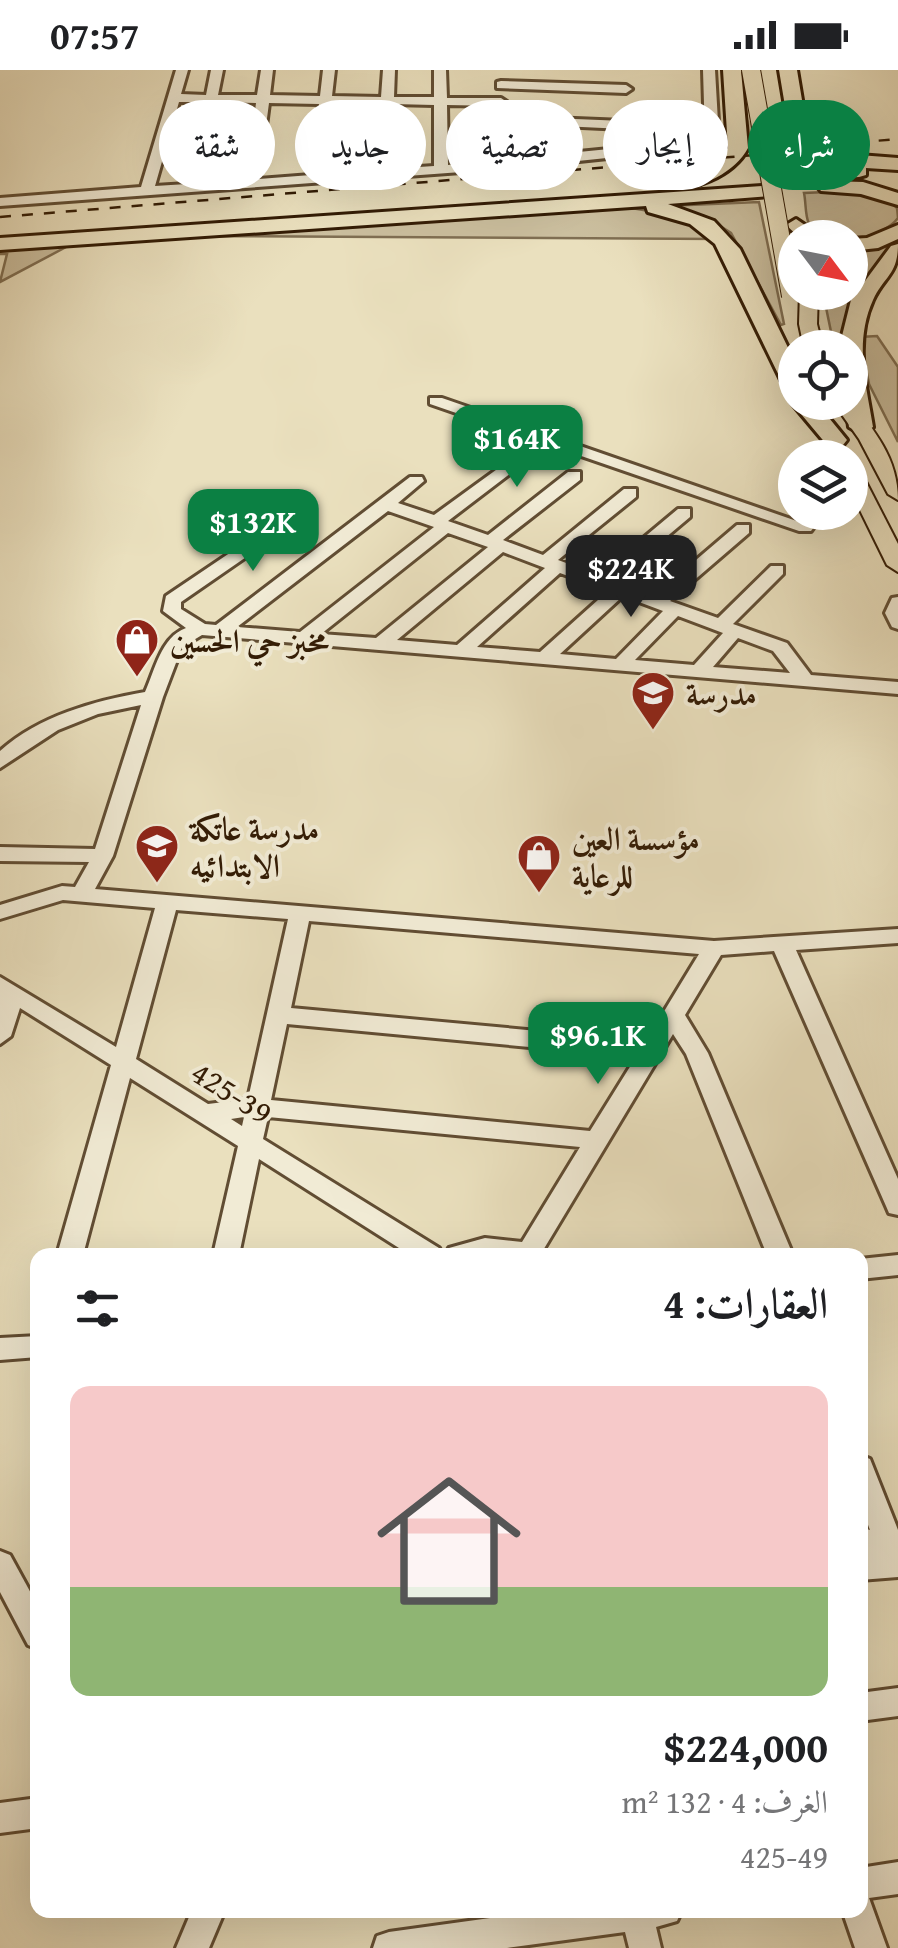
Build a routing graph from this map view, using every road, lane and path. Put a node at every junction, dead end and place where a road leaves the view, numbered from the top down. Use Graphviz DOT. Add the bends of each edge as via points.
graph roads {
  1 [pos="182,70"];
  2 [pos="217,70"];
  3 [pos="268,70"];
  4 [pos="329,70"];
  5 [pos="389,70"];
  6 [pos="440,70"];
  7 [pos="626,70"];
  8 [pos="709,70"];
  9 [pos="732,70"];
  10 [pos="751,70"];
  11 [pos="768,70"];
  12 [pos="788,70"];
  13 [pos="501,77"];
  14 [pos="626,89"];
  15 [pos="177,98"];
  16 [pos="211,98"];
  17 [pos="263,99"];
  18 [pos="326,100"];
  19 [pos="388,100"];
  20 [pos="625,100"];
  21 [pos="709,100"];
  22 [pos="426,101"];
  23 [pos="440,101"];
  24 [pos="446,101"];
  25 [pos="728,161"];
  26 [pos="898,166"];
  27 [pos="446,168"];
  28 [pos="441,170"];
  29 [pos="426,171"];
  30 [pos="870,171"];
  31 [pos="898,179"];
  32 [pos="870,182"];
  33 [pos="728,186"];
  34 [pos="728,189"];
  35 [pos="163,190"];
  36 [pos="604,190"];
  37 [pos="718,190"];
  38 [pos="869,190"];
  39 [pos="147,191"];
  40 [pos="898,199"];
  41 [pos="0,202"];
  42 [pos="556,205"];
  43 [pos="786,220"];
  44 [pos="800,220"];
  45 [pos="898,231"];
  46 [pos="0,234"];
  47 [pos="868,243"];
  48 [pos="0,244"];
  49 [pos="898,250"];
  50 [pos="855,330"];
  51 [pos="778,350"];
  52 [pos="436,401"];
  53 [pos="817,420"];
  54 [pos="855,420"];
  55 [pos="860,420"];
  56 [pos="861,428"];
  57 [pos="834,440"];
  58 [pos="839,440"];
  59 [pos="518,460"];
  60 [pos="574,476"];
  61 [pos="416,481"];
  62 [pos="630,493"];
  63 [pos="898,494"];
  64 [pos="386,504"];
  65 [pos="868,506"];
  66 [pos="684,513"];
  67 [pos="292,518"];
  68 [pos="778,518"];
  69 [pos="441,524"];
  70 [pos="743,529"];
  71 [pos="495,543"];
  72 [pos="552,564"];
  73 [pos="898,565"];
  74 [pos="777,570"];
  75 [pos="611,586"];
  76 [pos="898,602"];
  77 [pos="667,606"];
  78 [pos="898,623"];
  79 [pos="728,628"];
  80 [pos="200,629"];
  81 [pos="222,629"];
  82 [pos="306,636"];
  83 [pos="382,643"];
  84 [pos="462,650"];
  85 [pos="546,657"];
  86 [pos="620,664"];
  87 [pos="698,672"];
  88 [pos="898,677"];
  89 [pos="806,681"];
  90 [pos="862,683"];
  91 [pos="898,688"];
  92 [pos="153,698"];
  93 [pos="0,762"];
  94 [pos="0,854"];
  95 [pos="102,856"];
  96 [pos="82,894"];
  97 [pos="167,903"];
  98 [pos="0,912"];
  99 [pos="300,914"];
  100 [pos="898,936"];
  101 [pos="783,946"];
  102 [pos="714,948"];
  103 [pos="7,989"];
  104 [pos="673,1015"];
  105 [pos="277,1016"];
  106 [pos="0,1036"];
  107 [pos="652,1050"];
  108 [pos="123,1062"];
  109 [pos="257,1107"];
  110 [pos="204,1113"];
  111 [pos="597,1140"];
  112 [pos="252,1143"];
  113 [pos="898,1206"];
  114 [pos="72,1248"];
  115 [pos="228,1248"];
  116 [pos="419,1248"];
  117 [pos="533,1248"];
  118 [pos="777,1248"];
  119 [pos="898,1265"];
  120 [pos="868,1268"];
  121 [pos="30,1347"];
  122 [pos="0,1349"];
  123 [pos="868,1487"];
  124 [pos="868,1544"];
  125 [pos="897,1563"];
  126 [pos="0,1564"];
  127 [pos="868,1566"];
  128 [pos="30,1621"];
  129 [pos="898,1702"];
  130 [pos="868,1706"];
  131 [pos="30,1814"];
  132 [pos="0,1818"];
  133 [pos="898,1878"];
  134 [pos="868,1883"];
  135 [pos="205,1918"];
  136 [pos="610,1918"];
  137 [pos="651,1918"];
  138 [pos="861,1918"];
  139 [pos="407,1947"];
  140 [pos="192,1948"];
  141 [pos="645,1948"];
  142 [pos="871,1948"];
  1 -- 15 [label="street"];
  2 -- 16 [label="street"];
  3 -- 17 [label="street"];
  4 -- 18 [label="street"];
  5 -- 19 [label="street"];
  6 -- 23 [label="street"];
  7 -- 14 [label="street"];
  8 -- 21 [label="street"];
  9 -- 25 [label="highway" via="738,148"];
  10 -- 43 [label="main road, bridge"];
  11 -- 44 [label="main road"];
  12 -- 26 [label="highway" via="806,144 844,160"];
  13 -- 14 [label="street"];
  14 -- 20 [label="street"];
  15 -- 16 [label="street"];
  15 -- 39 [label="street"];
  16 -- 17 [label="street"];
  17 -- 18 [label="street"];
  22 -- 23 [label="street"];
  23 -- 24 [label="street"];
  23 -- 28 [label="street"];
  26 -- 30 [label="highway"];
  27 -- 28 [label="street"];
  28 -- 29 [label="street"];
  31 -- 32 [label="highway"];
  33 -- 34 [label="highway" via="761,186"];
  35 -- 39 [label="street"];
  36 -- 46 [label="highway"];
  37 -- 42 [label="highway"];
  38 -- 40 [label="highway"];
  39 -- 41 [label="street"];
  42 -- 48 [label="highway"];
  42 -- 51 [label="highway" via="652,207 711,226 730,248"];
  45 -- 47 [label="highway"];
  49 -- 50 [label="highway" via="862,300"];
  52 -- 68 [label="street"];
  53 -- 57 [label="highway"];
  54 -- 56 [label="main road"];
  55 -- 56 [label="highway"];
  56 -- 58 [label="main road"];
  56 -- 63 [label="main road"];
  59 -- 69 [label="street"];
  60 -- 71 [label="street"];
  61 -- 64 [label="street"];
  62 -- 72 [label="street"];
  64 -- 69 [label="street"];
  64 -- 81 [label="street"];
  65 -- 73 [label="main road"];
  66 -- 75 [label="street"];
  67 -- 80 [label="street" via="172,600 172,611"];
  69 -- 71 [label="street"];
  69 -- 82 [label="street"];
  70 -- 77 [label="street"];
  71 -- 72 [label="street"];
  71 -- 83 [label="street"];
  72 -- 75 [label="street"];
  72 -- 84 [label="street"];
  74 -- 79 [label="street"];
  75 -- 77 [label="street"];
  75 -- 85 [label="street"];
  76 -- 78 [label="street"];
  77 -- 79 [label="street"];
  77 -- 86 [label="street"];
  79 -- 87 [label="street"];
  79 -- 89 [label="street" via="780,647"];
  80 -- 81 [label="street"];
  80 -- 92 [label="street" via="174,645"];
  81 -- 82 [label="street"];
  82 -- 83 [label="street"];
  83 -- 84 [label="street"];
  84 -- 85 [label="street"];
  85 -- 86 [label="street"];
  86 -- 87 [label="street"];
  87 -- 89 [label="street"];
  88 -- 90 [label="street"];
  89 -- 90 [label="street"];
  90 -- 91 [label="street"];
  92 -- 93 [label="street" via="97,709 24,741"];
  92 -- 95 [label="street"];
  94 -- 95 [label="street"];
  95 -- 96 [label="street"];
  96 -- 97 [label="street"];
  96 -- 98 [label="street" via="46,895"];
  97 -- 99 [label="street"];
  97 -- 108 [label="street"];
  99 -- 102 [label="street"];
  99 -- 105 [label="street"];
  100 -- 101 [label="street"];
  101 -- 102 [label="street"];
  101 -- 113 [label="street"];
  102 -- 104 [label="street"];
  103 -- 106 [label="street"];
  103 -- 108 [label="street, 425-39"];
  104 -- 107 [label="street"];
  104 -- 118 [label="street" via="697,1052"];
  105 -- 107 [label="street"];
  105 -- 109 [label="street"];
  107 -- 111 [label="street"];
  108 -- 110 [label="street, 425-39"];
  108 -- 114 [label="street"];
  109 -- 110 [label="street"];
  109 -- 111 [label="street"];
  109 -- 112 [label="street"];
  110 -- 112 [label="street, 425-39"];
  111 -- 117 [label="street"];
  112 -- 115 [label="street"];
  112 -- 116 [label="street, 425-39"];
  119 -- 120 [label="street"];
  121 -- 122 [label="street"];
  123 -- 125 [label="street"];
  124 -- 125 [label="street"];
  125 -- 127 [label="street"];
  126 -- 128 [label="street"];
  129 -- 130 [label="street"];
  131 -- 132 [label="street"];
  133 -- 134 [label="street"];
  135 -- 140 [label="street"];
  136 -- 139 [label="street"];
  137 -- 141 [label="street"];
  138 -- 142 [label="street"];
}
